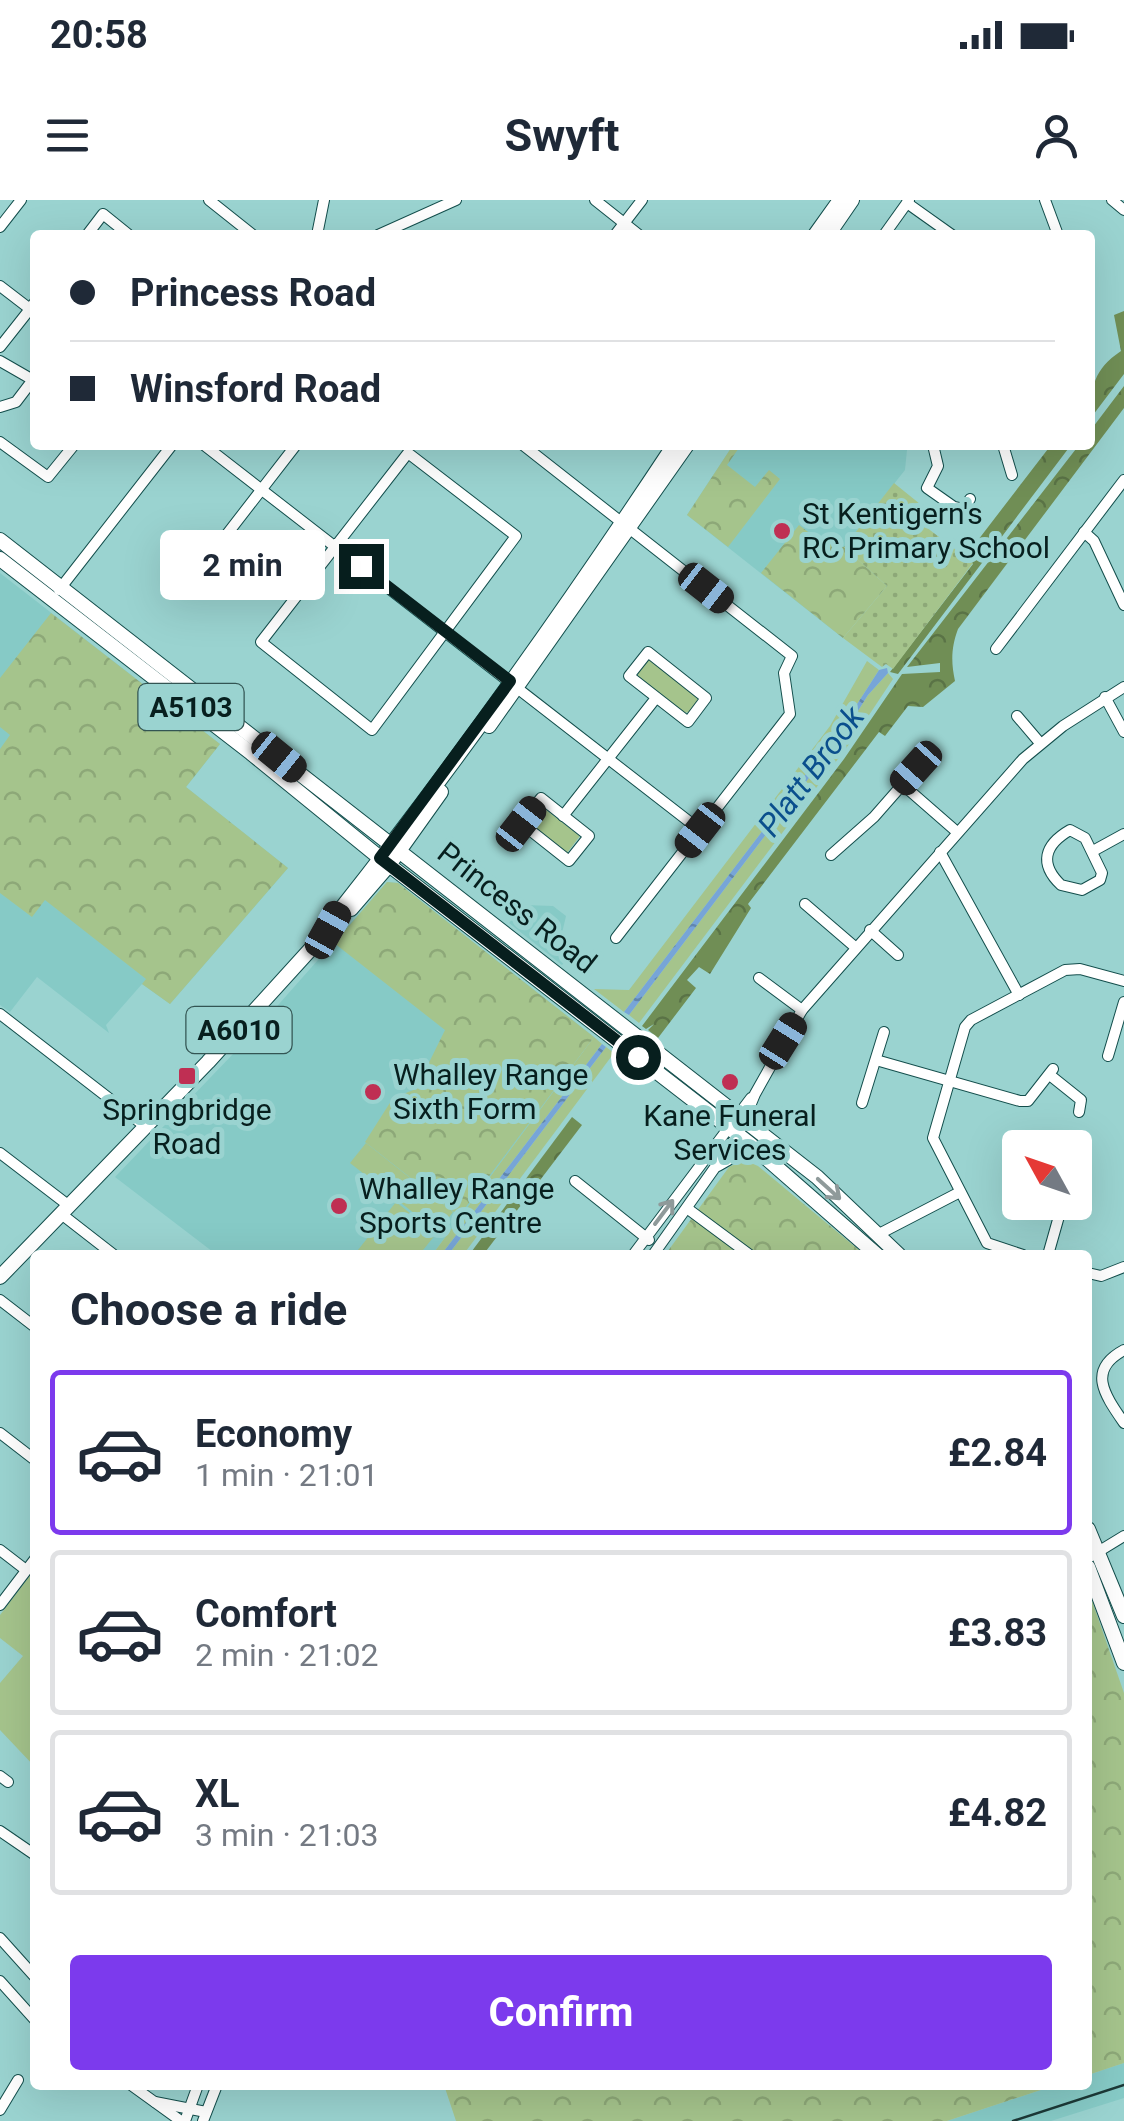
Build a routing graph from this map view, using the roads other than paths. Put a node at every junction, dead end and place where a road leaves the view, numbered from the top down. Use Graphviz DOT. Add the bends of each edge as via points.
graph roads {
  1 [pos="21,200"];
  2 [pos="209,200"];
  3 [pos="324,200"];
  4 [pos="456,200"];
  5 [pos="594,200"];
  6 [pos="642,200"];
  7 [pos="840,200"];
  8 [pos="852,200"];
  9 [pos="1046,200"];
  10 [pos="1112,200"];
  11 [pos="908,202"];
  12 [pos="1124,210"];
  13 [pos="624,223"];
  14 [pos="0,227"];
  15 [pos="91,230"];
  16 [pos="123,230"];
  17 [pos="248,230"];
  18 [pos="318,230"];
  19 [pos="389,230"];
  20 [pos="619,230"];
  21 [pos="633,230"];
  22 [pos="819,230"];
  23 [pos="831,230"];
  24 [pos="888,230"];
  25 [pos="945,230"];
  26 [pos="1056,230"];
  27 [pos="0,286"];
  28 [pos="30,304"];
  29 [pos="30,308"];
  30 [pos="0,348"];
  31 [pos="0,361"];
  32 [pos="30,376"];
  33 [pos="30,383"];
  34 [pos="0,407"];
  35 [pos="0,442"];
  36 [pos="70,450"];
  37 [pos="168,450"];
  38 [pos="210,450"];
  39 [pos="292,450"];
  40 [pos="529,450"];
  41 [pos="671,450"];
  42 [pos="683,450"];
  43 [pos="935,450"];
  44 [pos="1004,450"];
  45 [pos="1012,475"];
  46 [pos="1123,484"];
  47 [pos="262,490"];
  48 [pos="970,498"];
  49 [pos="627,526"];
  50 [pos="1084,532"];
  51 [pos="0,540"];
  52 [pos="336,546"];
  53 [pos="0,559"];
  54 [pos="1124,572"];
  55 [pos="193,578"];
  56 [pos="1111,578"];
  57 [pos="57,593"];
  58 [pos="1124,606"];
  59 [pos="445,631"];
  60 [pos="996,648"];
  61 [pos="514,684"];
  62 [pos="1124,687"];
  63 [pos="1105,697"];
  64 [pos="656,698"];
  65 [pos="1017,716"];
  66 [pos="1124,732"];
  67 [pos="1040,743"];
  68 [pos="931,752"];
  69 [pos="609,758"];
  70 [pos="902,784"];
  71 [pos="563,816"];
  72 [pos="700,830"];
  73 [pos="957,832"];
  74 [pos="1124,834"];
  75 [pos="394,847"];
  76 [pos="832,848"];
  77 [pos="1094,851"];
  78 [pos="940,852"];
  79 [pos="384,862"];
  80 [pos="804,904"];
  81 [pos="870,930"];
  82 [pos="616,938"];
  83 [pos="855,947"];
  84 [pos="898,955"];
  85 [pos="760,978"];
  86 [pos="1124,981"];
  87 [pos="1019,994"];
  88 [pos="1124,1002"];
  89 [pos="802,1010"];
  90 [pos="2,1021"];
  91 [pos="607,1023"];
  92 [pos="884,1032"];
  93 [pos="1108,1056"];
  94 [pos="876,1060"];
  95 [pos="947,1081"];
  96 [pos="862,1103"];
  97 [pos="1079,1112"];
  98 [pos="736,1126"];
  99 [pos="146,1127"];
  100 [pos="0,1153"];
  101 [pos="763,1156"];
  102 [pos="713,1169"];
  103 [pos="575,1181"];
  104 [pos="960,1192"];
  105 [pos="64,1209"];
  106 [pos="688,1209"];
  107 [pos="1058,1220"];
  108 [pos="879,1234"];
  109 [pos="646,1237"];
  110 [pos="109,1250"];
  111 [pos="637,1250"];
  112 [pos="655,1250"];
  113 [pos="657,1250"];
  114 [pos="743,1250"];
  115 [pos="870,1250"];
  116 [pos="893,1250"];
  117 [pos="1008,1250"];
  118 [pos="1049,1250"];
  119 [pos="1124,1268"];
  120 [pos="1092,1274"];
  121 [pos="0,1277"];
  122 [pos="0,1300"];
  123 [pos="30,1323"];
  124 [pos="1124,1350"];
  125 [pos="1124,1422"];
  126 [pos="0,1433"];
  127 [pos="30,1456"];
  128 [pos="1124,1536"];
  129 [pos="0,1550"];
  130 [pos="1093,1555"];
  131 [pos="30,1565"];
  132 [pos="26,1570"];
  133 [pos="1092,1578"];
  134 [pos="0,1605"];
  135 [pos="1124,1616"];
  136 [pos="1124,1663"];
  137 [pos="0,1831"];
  138 [pos="30,1851"];
  139 [pos="0,1938"];
  140 [pos="30,1971"];
  141 [pos="0,1982"];
  142 [pos="30,2015"];
  143 [pos="18,2080"];
  144 [pos="137,2090"];
  145 [pos="196,2090"];
  146 [pos="215,2090"];
  147 [pos="154,2102"];
  148 [pos="190,2108"];
  149 [pos="0,2110"];
  150 [pos="204,2117"];
  151 [pos="183,2121"];
  1 -- 14 [label="street"];
  2 -- 17 [label="street"];
  3 -- 18 [label="street"];
  4 -- 19 [label="street"];
  5 -- 13 [label="street"];
  6 -- 13 [label="street"];
  7 -- 22 [label="highway"];
  8 -- 23 [label="highway"];
  9 -- 26 [label="street"];
  10 -- 12 [label="street"];
  11 -- 24 [label="street"];
  11 -- 25 [label="street"];
  13 -- 20 [label="street"];
  13 -- 21 [label="street"];
  15 -- 16 [label="street" via="103,214"];
  27 -- 28 [label="street"];
  29 -- 30 [label="street"];
  31 -- 32 [label="street"];
  33 -- 34 [label="street" via="16,402"];
  35 -- 36 [label="street" via="48,478"];
  37 -- 57 [label="street"];
  38 -- 47 [label="street"];
  39 -- 47 [label="street"];
  40 -- 49 [label="street"];
  41 -- 49 [label="highway, A6010"];
  42 -- 49 [label="highway, A6010"];
  43 -- 48 [label="street" via="938,466 928,488 964,510"];
  44 -- 45 [label="street"];
  46 -- 50 [label="street"];
  47 -- 52 [label="street"];
  47 -- 55 [label="street"];
  49 -- 61 [label="highway, A6010"];
  49 -- 72 [label="street" via="792,656 784,673 790,714"];
  50 -- 56 [label="street"];
  50 -- 60 [label="street"];
  51 -- 57 [label="highway, Princess Road / A5103"];
  52 -- 59 [label="street"];
  52 -- 59 [label="street" via="408,454 516,536"];
  52 -- 59 [label="street" via="261,642 372,730"];
  53 -- 57 [label="highway, Princess Road / A5103"];
  54 -- 56 [label="street"];
  56 -- 58 [label="street"];
  57 -- 75 [label="highway, Princess Road / A5103"];
  57 -- 79 [label="highway, Princess Road / A5103"];
  59 -- 61 [label="street"];
  61 -- 69 [label="street"];
  61 -- 75 [label="highway, A6010"];
  62 -- 63 [label="street"];
  63 -- 66 [label="street"];
  63 -- 67 [label="street"];
  64 -- 64 [label="street" via="629,676 648,652 706,698 688,722"];
  64 -- 69 [label="street"];
  65 -- 67 [label="street"];
  67 -- 73 [label="street"];
  68 -- 70 [label="street"];
  69 -- 71 [label="street"];
  69 -- 72 [label="street"];
  70 -- 73 [label="street"];
  70 -- 76 [label="street" via="874,817"];
  71 -- 71 [label="street" via="589,836 569,861 521,824 541,798"];
  72 -- 82 [label="street"];
  73 -- 78 [label="street"];
  74 -- 77 [label="street"];
  75 -- 79 [label="highway, A6010"];
  75 -- 91 [label="highway, Princess Road / A5103"];
  77 -- 77 [label="street" via="1100,880 1082,890 1062,885 1046,862 1051,843 1070,830"];
  78 -- 81 [label="street"];
  78 -- 87 [label="street"];
  79 -- 91 [label="highway, Princess Road / A5103"];
  79 -- 99 [label="highway, A6010"];
  80 -- 83 [label="street"];
  81 -- 83 [label="street"];
  81 -- 84 [label="street"];
  83 -- 89 [label="street"];
  85 -- 89 [label="street"];
  86 -- 87 [label="street" via="1074,968"];
  87 -- 95 [label="street" via="964,1027"];
  88 -- 93 [label="street"];
  89 -- 98 [label="street"];
  90 -- 99 [label="street"];
  91 -- 98 [label="highway, Princess Road / A5103"];
  92 -- 94 [label="street"];
  94 -- 95 [label="street"];
  94 -- 96 [label="street"];
  95 -- 97 [label="street" via="1028,1101 1052,1073 1082,1100"];
  95 -- 104 [label="street" via="933,1138"];
  98 -- 101 [label="highway, Princess Road / A5103"];
  98 -- 102 [label="street"];
  98 -- 108 [label="highway, Princess Road / A5103, one-way" via="817,1178"];
  109 -- 98 [label="street, one-way"];
  99 -- 105 [label="highway, A6010"];
  100 -- 105 [label="street"];
  101 -- 102 [label="street" via="739,1154"];
  101 -- 115 [label="highway, Princess Road / A5103"];
  102 -- 113 [label="street"];
  103 -- 109 [label="street"];
  104 -- 108 [label="street"];
  104 -- 117 [label="street" via="987,1243"];
  105 -- 110 [label="street"];
  105 -- 121 [label="highway, A6010"];
  106 -- 114 [label="street"];
  107 -- 118 [label="street"];
  108 -- 116 [label="highway, Princess Road / A5103"];
  109 -- 111 [label="street"];
  109 -- 112 [label="street"];
  119 -- 120 [label="street"];
  122 -- 123 [label="street"];
  124 -- 125 [label="street" via="1101,1368"];
  126 -- 127 [label="street"];
  128 -- 130 [label="street"];
  129 -- 132 [label="street"];
  130 -- 135 [label="highway"];
  131 -- 132 [label="street"];
  132 -- 134 [label="street"];
  133 -- 136 [label="highway"];
  137 -- 138 [label="street"];
  139 -- 140 [label="street"];
  141 -- 142 [label="street"];
  143 -- 149 [label="street"];
  144 -- 147 [label="street"];
  145 -- 148 [label="street"];
  146 -- 150 [label="street"];
  147 -- 148 [label="street"];
  147 -- 151 [label="street"];
  148 -- 150 [label="street"];
  148 -- 151 [label="street"];
}
